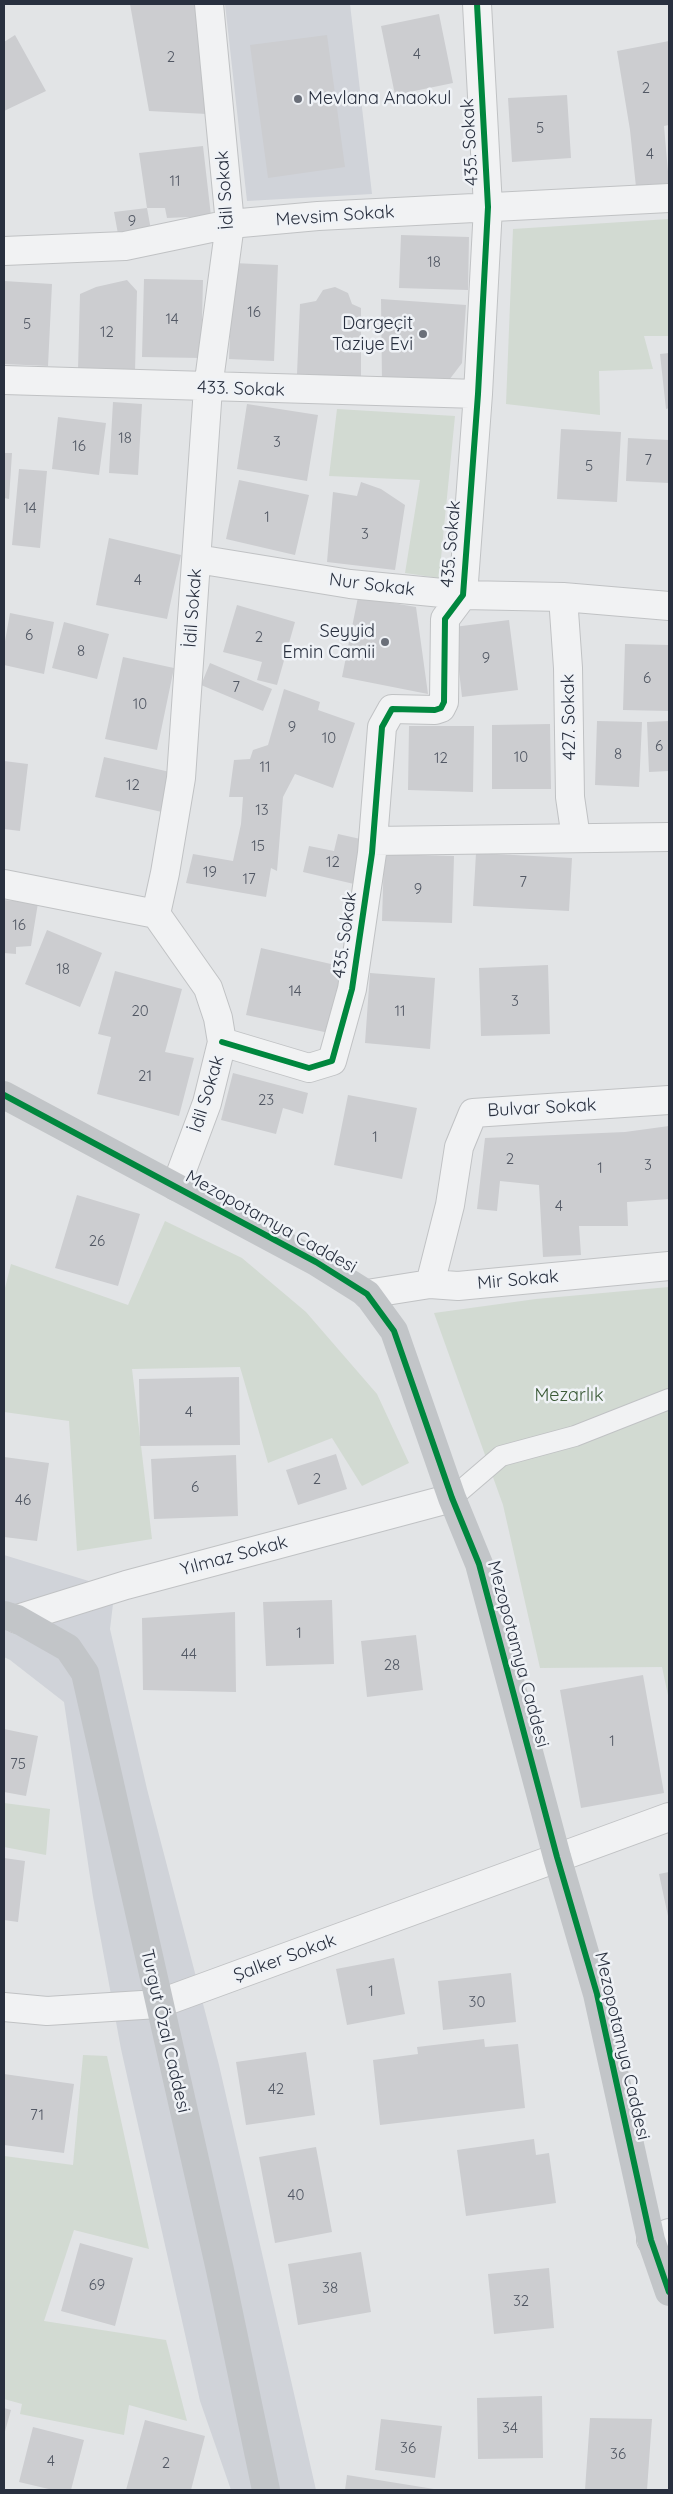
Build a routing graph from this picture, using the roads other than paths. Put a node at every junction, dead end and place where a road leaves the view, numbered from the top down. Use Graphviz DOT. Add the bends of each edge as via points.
graph roads {
  1 [pos="209,4"];
  2 [pos="477,4"];
  3 [pos="669,198"];
  4 [pos="488,207"];
  5 [pos="230,224"];
  6 [pos="4,251"];
  7 [pos="4,380"];
  8 [pos="208,388"];
  9 [pos="478,394"];
  10 [pos="196,559"];
  11 [pos="463,595"];
  12 [pos="563,596"];
  13 [pos="669,606"];
  14 [pos="669,837"];
  15 [pos="576,838"];
  16 [pos="373,841"];
  17 [pos="4,884"];
  18 [pos="156,914"];
  19 [pos="222,1042"];
  20 [pos="4,1095"];
  21 [pos="669,1100"];
  22 [pos="176,1186"];
  23 [pos="669,1266"];
  24 [pos="430,1284"];
  25 [pos="367,1294"];
  26 [pos="669,1399"];
  27 [pos="452,1498"];
  28 [pos="10,1617"];
  29 [pos="669,1817"];
  30 [pos="557,1857"];
  31 [pos="158,2004"];
  32 [pos="4,2007"];
  33 [pos="660,2237"];
  34 [pos="669,2292"];
  35 [pos="266,2490"];
  1 -- 5 [label="street, İdil Sokak"];
  2 -- 4 [label="street, 435. Sokak"];
  3 -- 4 [label="street, Mevsim Sokak"];
  4 -- 5 [label="street, Mevsim Sokak"];
  4 -- 9 [label="street, 435. Sokak"];
  5 -- 6 [label="street, Mevsim Sokak" via="124,246"];
  5 -- 8 [label="street, İdil Sokak"];
  7 -- 8 [label="street, 433. Sokak"];
  8 -- 9 [label="street, 433. Sokak"];
  8 -- 10 [label="street, İdil Sokak"];
  9 -- 11 [label="street, 435. Sokak"];
  10 -- 11 [label="street, Nur Sokak" via="350,584"];
  10 -- 18 [label="street, İdil Sokak" via="181,778"];
  11 -- 12 [label="street, Nur Sokak"];
  11 -- 16 [label="street, 435. Sokak" via="445,619 444,702 441,708 392,709 382,727"];
  12 -- 13 [label="street, Nur Sokak"];
  12 -- 15 [label="street, 427. Sokak" via="570,797"];
  14 -- 15 [label="street"];
  15 -- 16 [label="street"];
  16 -- 19 [label="street, 435. Sokak" via="352,989 332,1061 309,1068"];
  17 -- 18 [label="street"];
  18 -- 19 [label="street, İdil Sokak" via="208,988"];
  19 -- 22 [label="street, İdil Sokak" via="207,1103"];
  20 -- 22 [label="street, Mezopotamya Caddesi"];
  21 -- 24 [label="street, Bulvar Sokak" via="473,1112 459,1147 450,1205"];
  22 -- 25 [label="street, Mezopotamya Caddesi" via="316,1262"];
  23 -- 24 [label="street, Mir Sokak" via="458,1286"];
  24 -- 25 [label="street, Mir Sokak"];
  25 -- 27 [label="street, Mezopotamya Caddesi" via="394,1331"];
  26 -- 27 [label="lane" via="575,1436 501,1456"];
  27 -- 28 [label="street, Yılmaz Sokak"];
  27 -- 30 [label="street, Mezopotamya Caddesi" via="478,1564"];
  28 -- 31 [label="street, Turgut Özal Caddesi" via="68,1648 85,1673"];
  29 -- 30 [label="street, Şalker Sokak"];
  30 -- 31 [label="street, Şalker Sokak"];
  30 -- 33 [label="street, Mezopotamya Caddesi" via="598,1994"];
  31 -- 32 [label="street, Şalker Sokak" via="48,2011"];
  31 -- 35 [label="street, Turgut Özal Caddesi" via="222,2280"];
  33 -- 34 [label="street, Mezopotamya Caddesi"];
}
